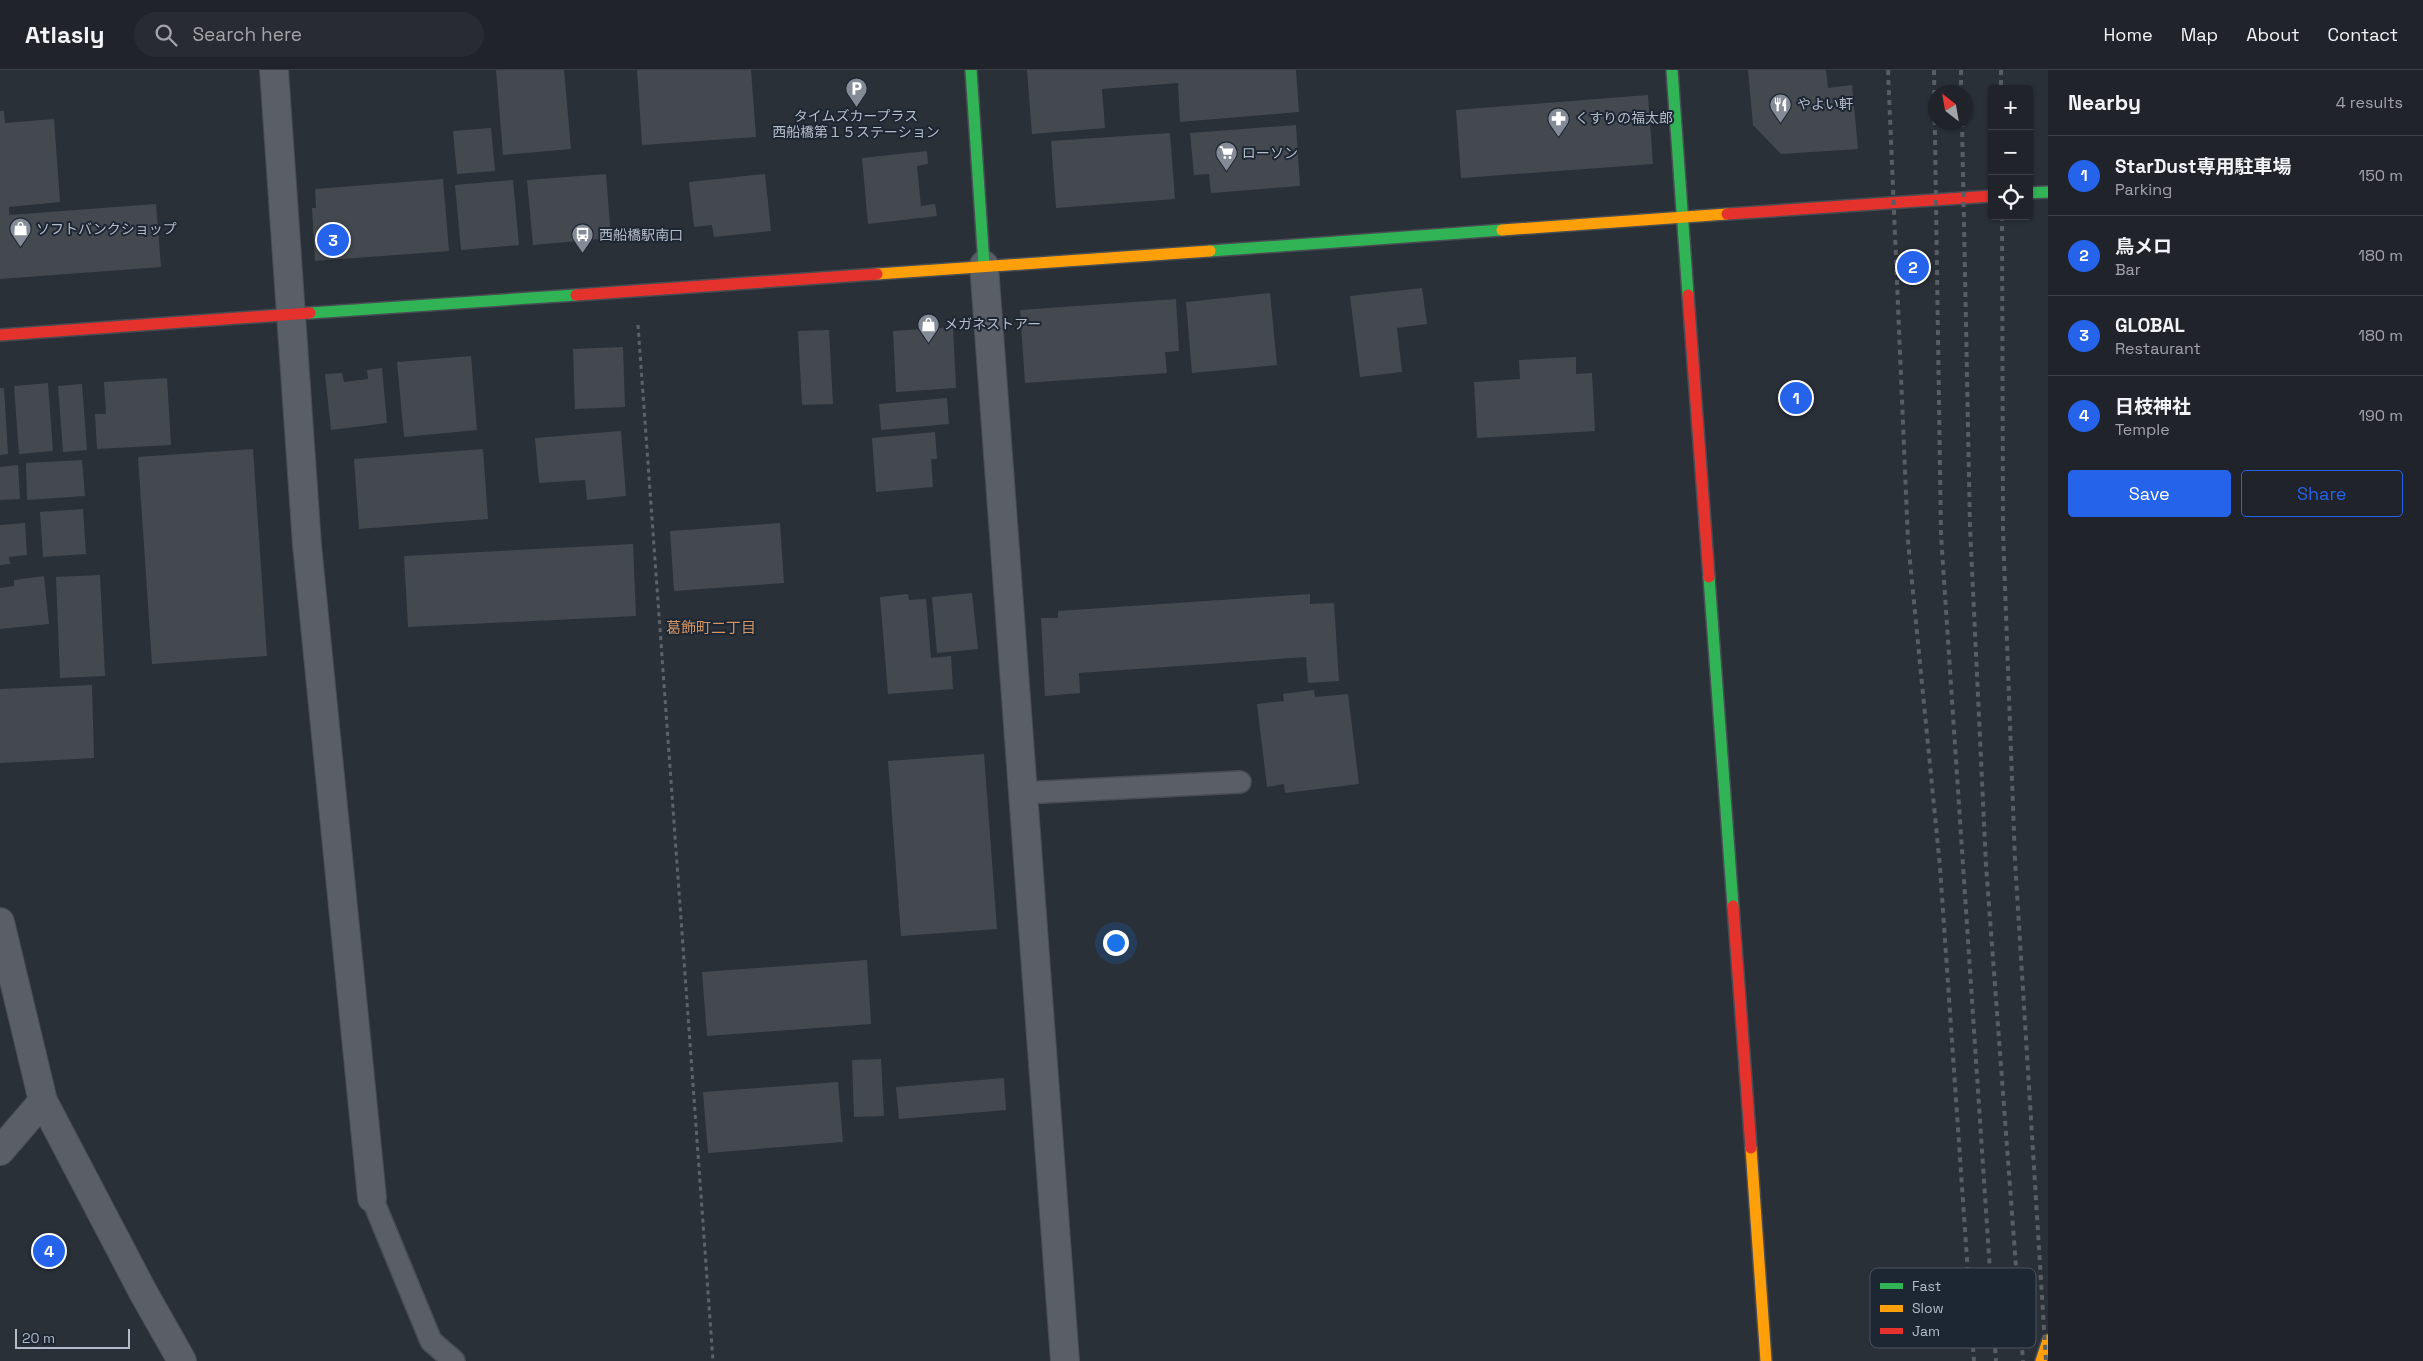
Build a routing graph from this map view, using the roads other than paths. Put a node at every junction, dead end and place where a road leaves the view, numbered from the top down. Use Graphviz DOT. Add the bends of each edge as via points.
graph roads {
  1 [pos="274,70"];
  2 [pos="971,70"];
  3 [pos="1672,70"];
  4 [pos="2048,192"];
  5 [pos="2033,193"];
  6 [pos="1988,196"];
  7 [pos="1683,219"];
  8 [pos="984,265"];
  9 [pos="291,314"];
  10 [pos="0,336"];
  11 [pos="1240,782"];
  12 [pos="1023,793"];
  13 [pos="0,922"];
  14 [pos="43,1100"];
  15 [pos="0,1150"];
  16 [pos="372,1198"];
  17 [pos="2048,1340"];
  18 [pos="182,1361"];
  19 [pos="454,1361"];
  20 [pos="1065,1361"];
  21 [pos="1766,1361"];
  22 [pos="2041,1361"];
  1 -- 9 [label="street"];
  2 -- 8 [label="street"];
  3 -- 7 [label="street"];
  4 -- 5 [label="street"];
  6 -- 7 [label="street"];
  7 -- 8 [label="street"];
  7 -- 21 [label="street"];
  8 -- 9 [label="street"];
  8 -- 12 [label="street"];
  9 -- 10 [label="street"];
  9 -- 16 [label="street" via="307,545"];
  11 -- 12 [label="lane"];
  12 -- 20 [label="street"];
  13 -- 14 [label="street"];
  14 -- 15 [label="street"];
  14 -- 18 [label="street"];
  16 -- 19 [label="lane" via="431,1341"];
  17 -- 22 [label="street"];
}
